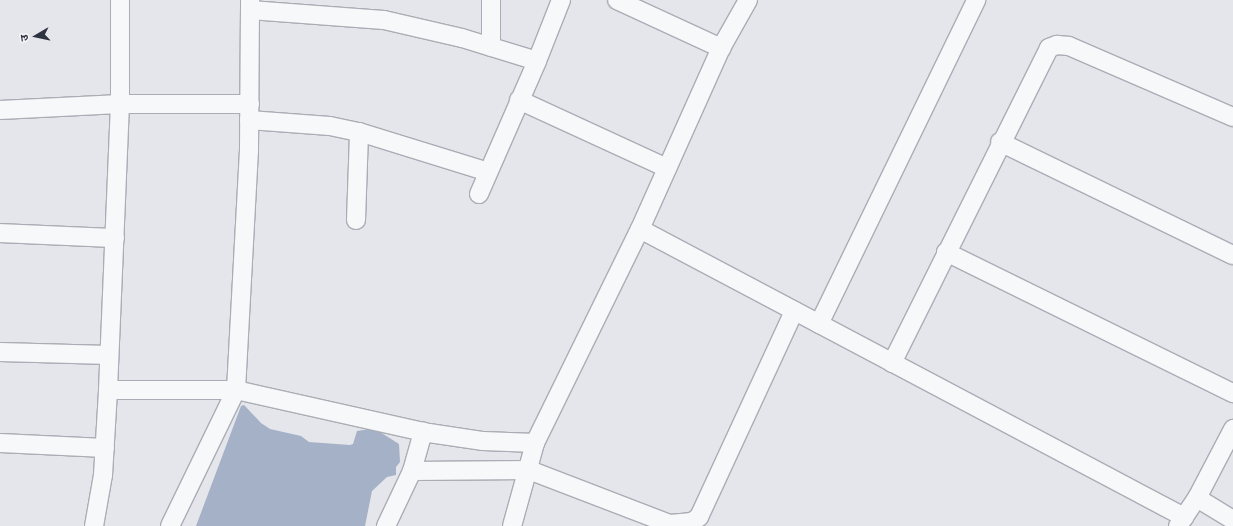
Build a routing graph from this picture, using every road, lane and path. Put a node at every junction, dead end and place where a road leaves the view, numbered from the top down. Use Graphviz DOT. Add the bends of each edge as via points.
graph roads {
  1 [pos="120,0"];
  2 [pos="491,0"];
  3 [pos="561,0"];
  4 [pos="617,0"];
  5 [pos="748,0"];
  6 [pos="976,0"];
  7 [pos="250,5"];
  8 [pos="491,46"];
  9 [pos="721,48"];
  10 [pos="537,61"];
  11 [pos="519,100"];
  12 [pos="120,104"];
  13 [pos="0,110"];
  14 [pos="249,112"];
  15 [pos="1233,117"];
  16 [pos="359,132"];
  17 [pos="1000,142"];
  18 [pos="667,168"];
  19 [pos="488,172"];
  20 [pos="479,194"];
  21 [pos="356,220"];
  22 [pos="640,229"];
  23 [pos="0,233"];
  24 [pos="115,238"];
  25 [pos="946,252"];
  26 [pos="1233,255"];
  27 [pos="794,311"];
  28 [pos="819,324"];
  29 [pos="0,352"];
  30 [pos="109,355"];
  31 [pos="892,363"];
  32 [pos="108,390"];
  33 [pos="236,390"];
  34 [pos="1233,393"];
  35 [pos="1233,429"];
  36 [pos="423,432"];
  37 [pos="0,443"];
  38 [pos="535,443"];
  39 [pos="104,448"];
  40 [pos="529,470"];
  41 [pos="412,471"];
  42 [pos="1197,498"];
  43 [pos="1233,520"];
  44 [pos="1181,522"];
  45 [pos="94,526"];
  46 [pos="170,526"];
  47 [pos="386,526"];
  48 [pos="512,526"];
  1 -- 12 [label="street"];
  2 -- 8 [label="street"];
  3 -- 10 [label="street"];
  4 -- 9 [label="street"];
  5 -- 9 [label="street"];
  6 -- 28 [label="street"];
  7 -- 8 [label="street" via="384,20"];
  7 -- 14 [label="street"];
  8 -- 10 [label="street"];
  9 -- 18 [label="street"];
  10 -- 11 [label="street"];
  11 -- 18 [label="street"];
  11 -- 19 [label="street"];
  12 -- 13 [label="street"];
  12 -- 14 [label="street"];
  12 -- 24 [label="street"];
  14 -- 16 [label="street"];
  14 -- 33 [label="street"];
  15 -- 17 [label="street" via="1069,46 1056,45 1049,48 1043,56"];
  16 -- 19 [label="street"];
  16 -- 21 [label="street"];
  17 -- 25 [label="street"];
  17 -- 26 [label="street"];
  18 -- 22 [label="street"];
  19 -- 20 [label="street"];
  22 -- 27 [label="street"];
  22 -- 38 [label="street"];
  23 -- 24 [label="street"];
  24 -- 30 [label="street"];
  25 -- 31 [label="street"];
  25 -- 34 [label="street"];
  27 -- 28 [label="street"];
  27 -- 40 [label="street" via="699,517 692,522 670,524"];
  28 -- 31 [label="street"];
  29 -- 30 [label="street"];
  30 -- 32 [label="street"];
  31 -- 44 [label="street"];
  32 -- 33 [label="street"];
  32 -- 39 [label="street"];
  33 -- 36 [label="street"];
  33 -- 46 [label="street"];
  35 -- 42 [label="street"];
  36 -- 38 [label="street" via="483,441"];
  36 -- 41 [label="street"];
  37 -- 39 [label="street"];
  38 -- 40 [label="street"];
  39 -- 45 [label="street" via="103,475"];
  40 -- 41 [label="street"];
  40 -- 48 [label="street"];
  41 -- 47 [label="street"];
  42 -- 43 [label="street"];
  42 -- 44 [label="street"];
}
